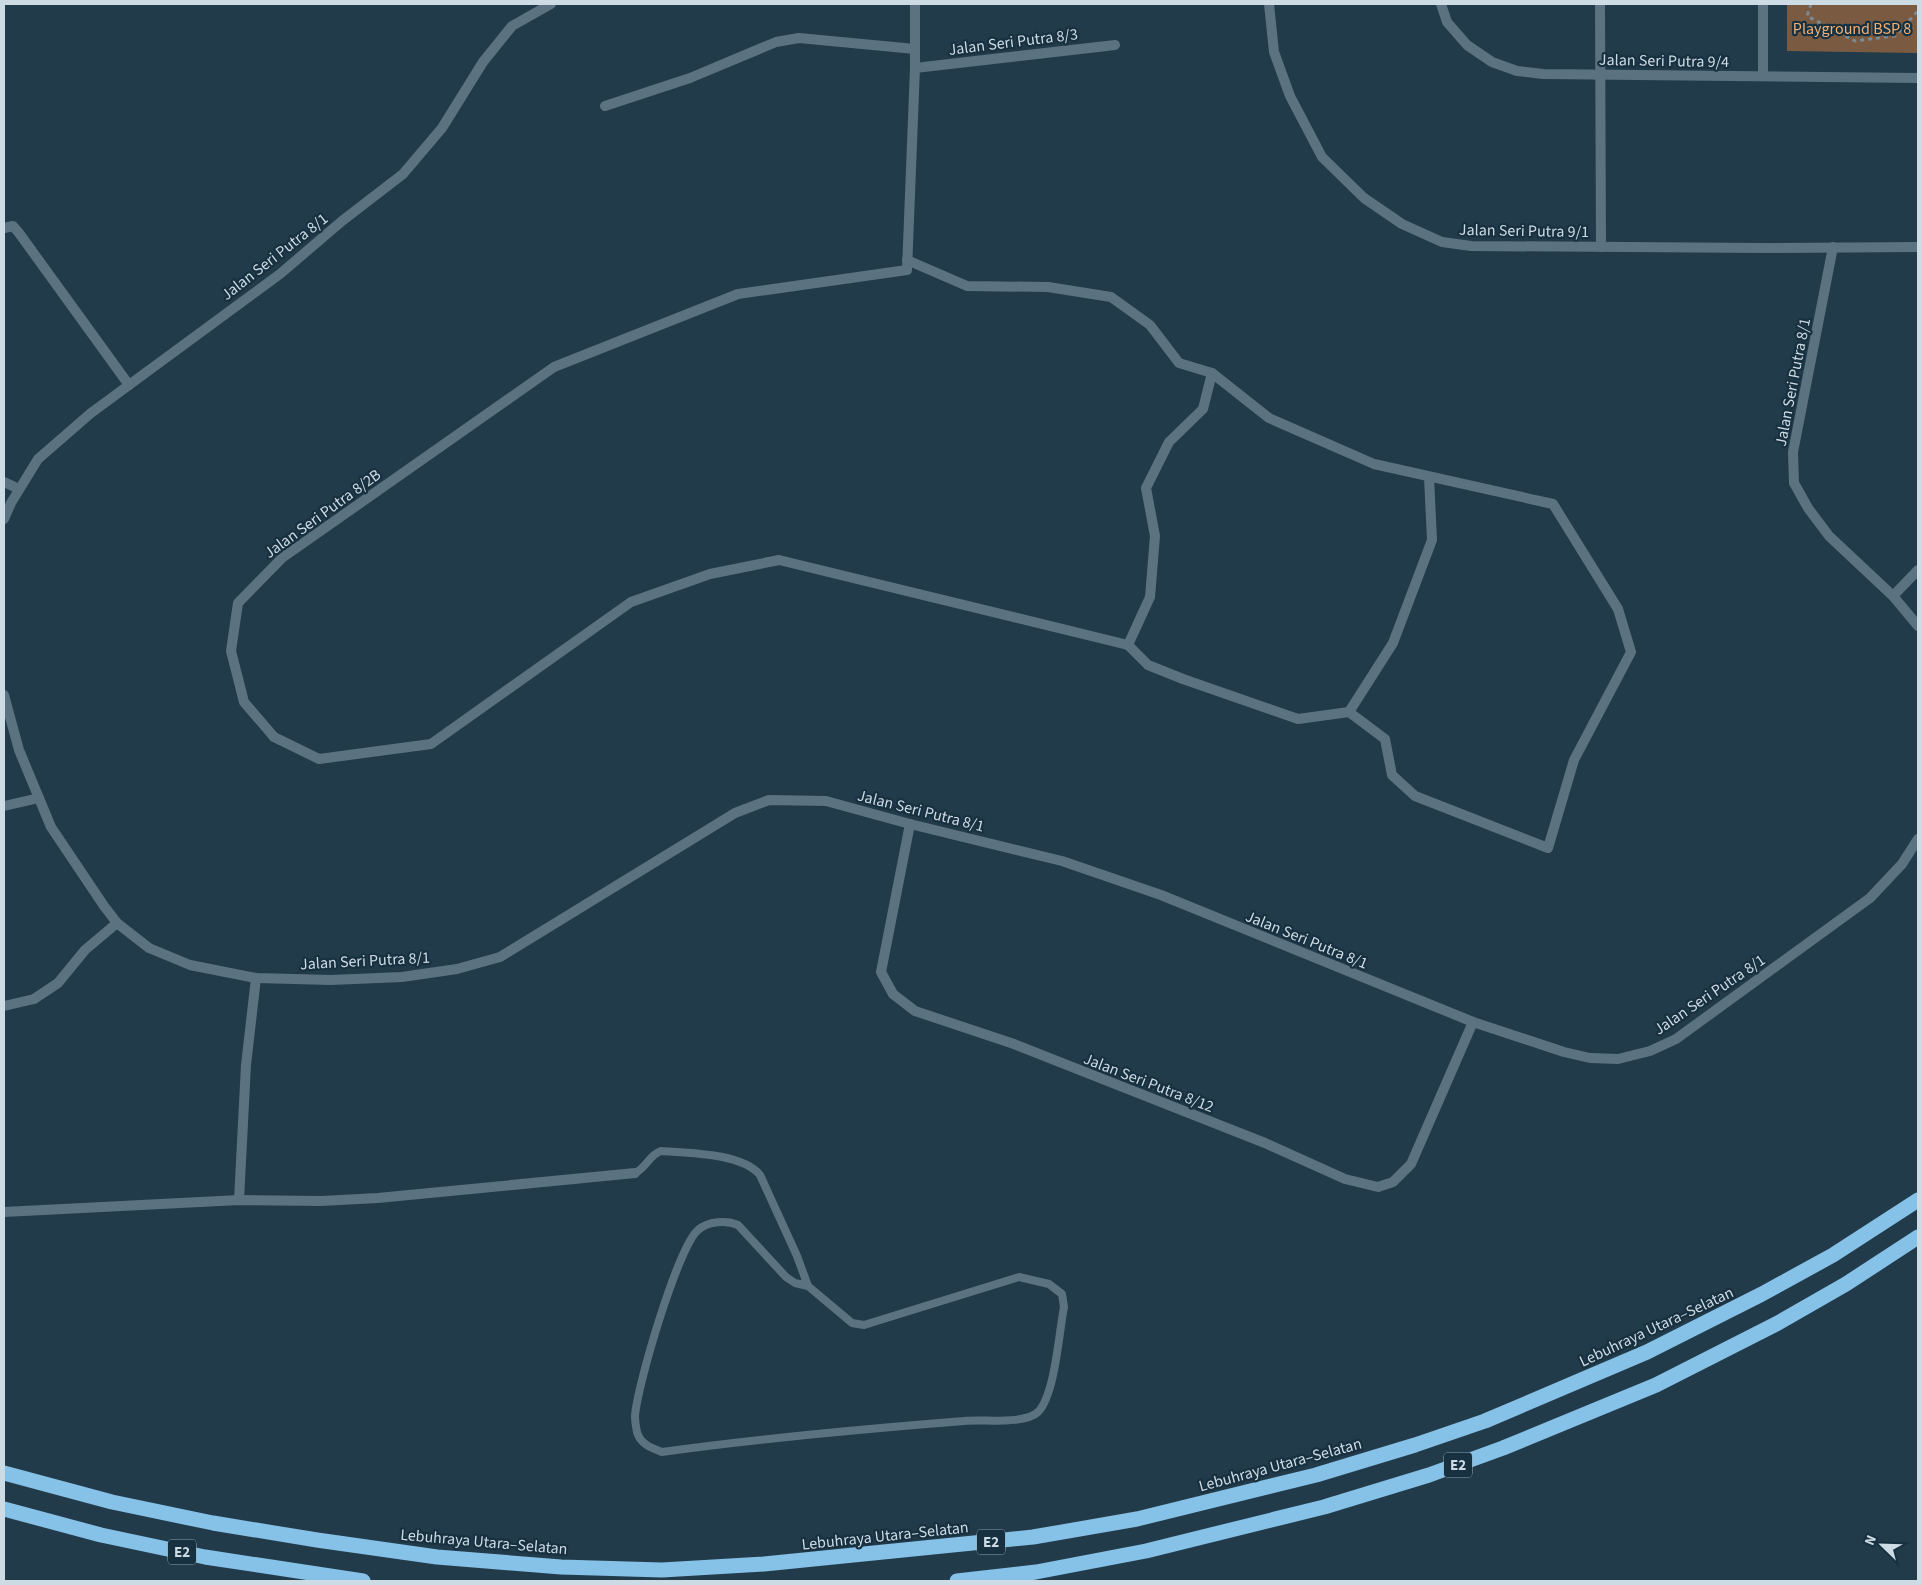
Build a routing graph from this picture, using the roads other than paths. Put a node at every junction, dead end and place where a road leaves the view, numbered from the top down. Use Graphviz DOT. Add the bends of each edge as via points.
graph roads {
  1 [pos="551,4"];
  2 [pos="915,4"];
  3 [pos="1269,4"];
  4 [pos="1441,4"];
  5 [pos="1600,4"];
  6 [pos="1763,4"];
  7 [pos="1114,45"];
  8 [pos="915,49"];
  9 [pos="915,68"];
  10 [pos="1601,74"];
  11 [pos="1763,76"];
  12 [pos="1918,78"];
  13 [pos="605,106"];
  14 [pos="4,228"];
  15 [pos="1601,247"];
  16 [pos="1918,247"];
  17 [pos="1833,248"];
  18 [pos="907,260"];
  19 [pos="1212,374"];
  20 [pos="129,385"];
  21 [pos="1429,477"];
  22 [pos="4,482"];
  23 [pos="19,489"];
  24 [pos="4,519"];
  25 [pos="1918,570"];
  26 [pos="1893,596"];
  27 [pos="1918,626"];
  28 [pos="1128,645"];
  29 [pos="4,695"];
  30 [pos="1349,712"];
  31 [pos="39,798"];
  32 [pos="4,806"];
  33 [pos="910,824"];
  34 [pos="1918,839"];
  35 [pos="118,922"];
  36 [pos="256,978"];
  37 [pos="4,1006"];
  38 [pos="1473,1022"];
  39 [pos="635,1172"];
  40 [pos="239,1200"];
  41 [pos="1918,1200"];
  42 [pos="4,1212"];
  43 [pos="1918,1237"];
  44 [pos="808,1286"];
  45 [pos="4,1473"];
  46 [pos="4,1509"];
  47 [pos="363,1581"];
  48 [pos="957,1581"];
  1 -- 20 [label="street, Jalan Seri Putra 8/1" via="512,26 483,62 442,128 402,174 280,274"];
  2 -- 8 [label="street"];
  3 -- 15 [label="street, Jalan Seri Putra 9/1" via="1274,52 1290,96 1322,157 1364,198 1402,224 1442,242 1471,246"];
  4 -- 10 [label="street, Jalan Seri Putra 9/4" via="1447,22 1467,45 1492,62 1517,71 1543,74"];
  5 -- 10 [label="street"];
  6 -- 11 [label="street"];
  7 -- 9 [label="street, Jalan Seri Putra 8/3"];
  8 -- 9 [label="street"];
  8 -- 13 [label="street" via="798,38 776,42 690,78"];
  9 -- 18 [label="street"];
  10 -- 11 [label="street, Jalan Seri Putra 9/4"];
  10 -- 15 [label="street"];
  11 -- 12 [label="street, Jalan Seri Putra 9/4"];
  14 -- 20 [label="street" via="12,226 19,233"];
  15 -- 17 [label="street, Jalan Seri Putra 9/1"];
  16 -- 17 [label="street, Jalan Seri Putra 9/1"];
  17 -- 26 [label="street, Jalan Seri Putra 8/1" via="1792,452 1794,483 1829,536"];
  18 -- 19 [label="street" via="966,286 1048,287 1111,297 1150,325 1179,363"];
  18 -- 28 [label="street, Jalan Seri Putra 8/2B" via="907,270 738,294 554,367 282,558 238,603 231,651 244,702 274,737 319,760 431,744 631,602 710,574 779,560"];
  19 -- 21 [label="street" via="1269,418 1374,464"];
  19 -- 28 [label="street" via="1203,409 1169,442 1146,488 1155,536 1150,597"];
  20 -- 23 [label="street, Jalan Seri Putra 8/1" via="38,459"];
  21 -- 30 [label="street" via="1432,540 1393,643"];
  21 -- 30 [label="street" via="1553,504 1618,609 1631,652 1574,760 1548,848 1415,796 1392,775 1385,739"];
  22 -- 23 [label="street"];
  23 -- 24 [label="street, Jalan Seri Putra 8/1"];
  25 -- 26 [label="street"];
  26 -- 27 [label="street, Jalan Seri Putra 8/1"];
  28 -- 30 [label="street" via="1148,665 1182,680 1298,719"];
  29 -- 31 [label="street, Jalan Seri Putra 8/1" via="19,750"];
  31 -- 32 [label="street"];
  31 -- 35 [label="street, Jalan Seri Putra 8/1" via="51,827"];
  33 -- 36 [label="street, Jalan Seri Putra 8/1" via="826,801 769,800 735,813 500,957 457,969 402,977 332,980"];
  33 -- 38 [label="street, Jalan Seri Putra 8/1" via="1062,861 1161,895"];
  33 -- 38 [label="street, Jalan Seri Putra 8/12" via="881,972 893,994 915,1010 1014,1044 1265,1142 1345,1179 1378,1187 1393,1182 1410,1164"];
  34 -- 38 [label="street, Jalan Seri Putra 8/1" via="1902,864 1870,898 1676,1039 1650,1051 1618,1059 1590,1058"];
  35 -- 36 [label="street, Jalan Seri Putra 8/1" via="149,948 190,964"];
  35 -- 37 [label="street" via="85,950 58,983 34,999"];
  36 -- 40 [label="street" via="246,1065"];
  39 -- 40 [label="street" via="378,1198"];
  39 -- 44 [label="lane" via="643,1168 654,1153 661,1151 706,1155 746,1163 754,1168 760,1175"];
  40 -- 42 [label="street"];
  41 -- 45 [label="highway, Lebuhraya Utara–Selatan / E2" via="1833,1255 1762,1294 1647,1352 1485,1421 1316,1474 1138,1519 1033,1537 764,1564 662,1570 561,1567 437,1556 232,1526 112,1502"];
  43 -- 48 [label="highway, E2" via="1778,1323 1656,1385 1429,1475 1324,1506 1146,1550 1036,1572"];
  44 -- 44 [label="lane" via="852,1323 864,1325 1019,1278 1049,1284 1062,1294 1064,1307 1050,1388 1038,1412 1024,1420 976,1420 841,1430 662,1452 647,1446 637,1434 635,1417 645,1366 688,1243 700,1228 723,1221 738,1225 786,1277"];
  46 -- 47 [label="highway, E2" via="101,1535 205,1557"];
}
